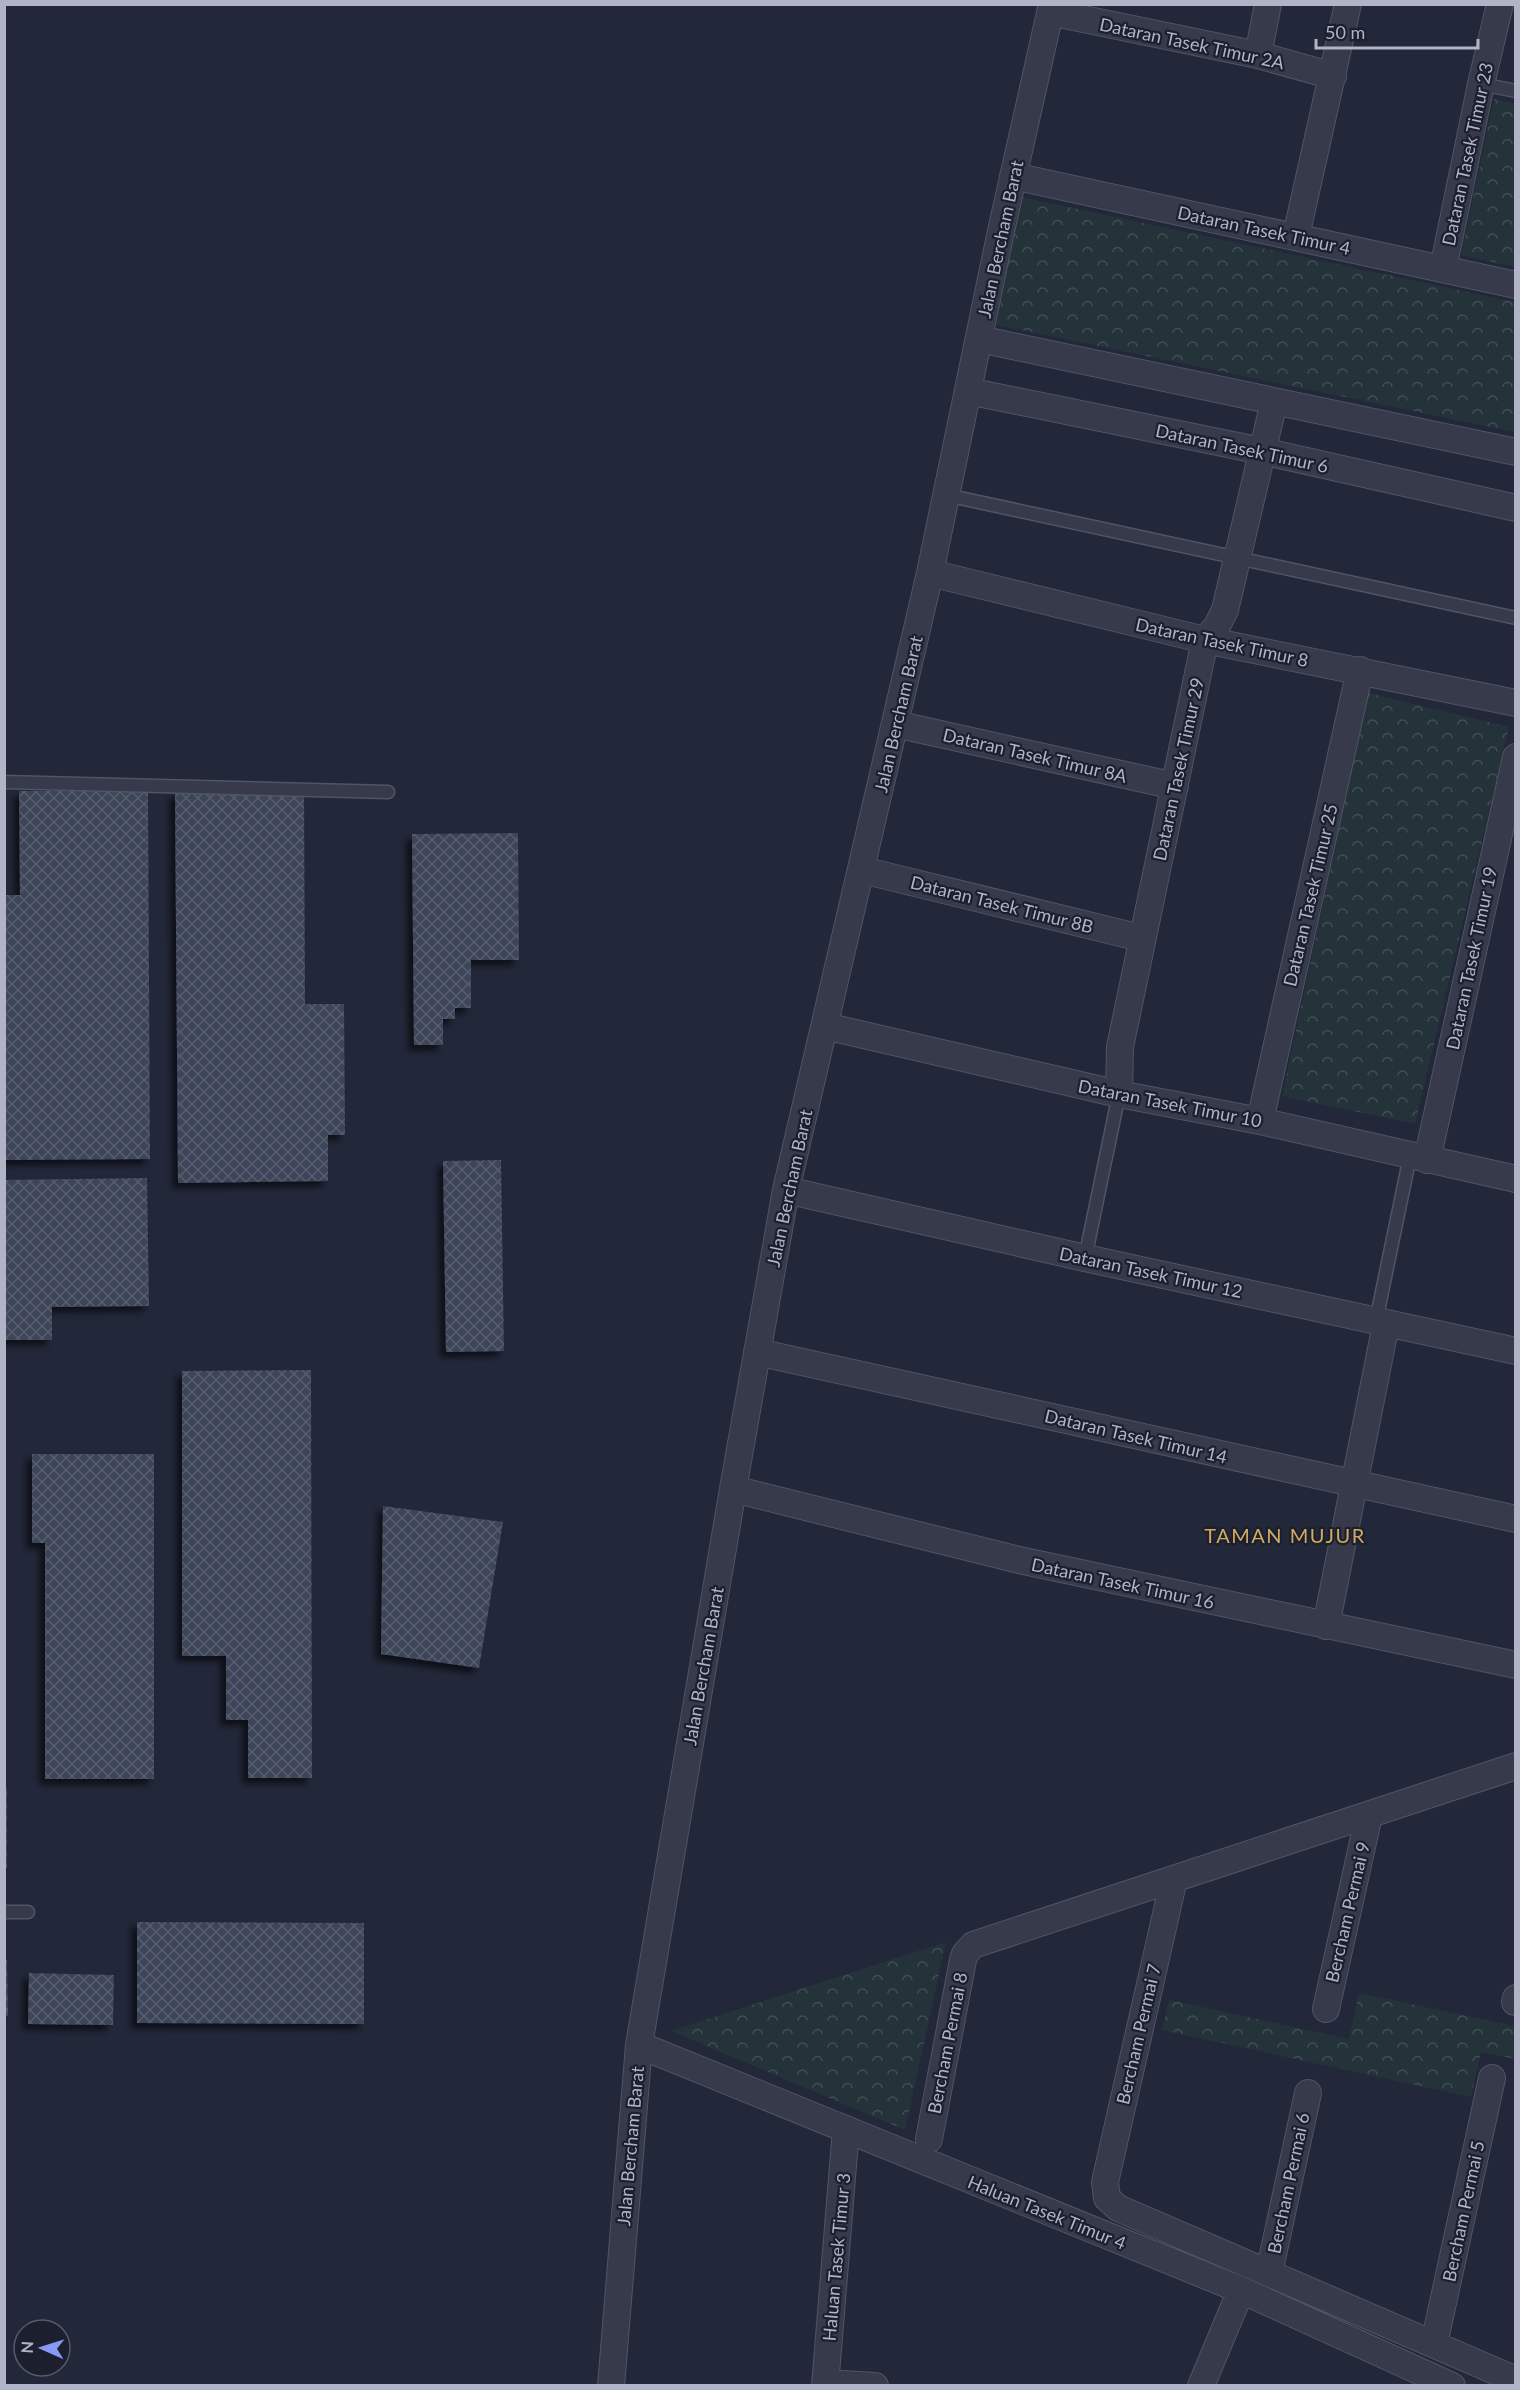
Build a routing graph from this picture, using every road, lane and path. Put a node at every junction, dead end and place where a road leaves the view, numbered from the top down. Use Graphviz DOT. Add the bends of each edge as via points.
graph roads {
  1 [pos="1268,4"];
  2 [pos="1348,4"];
  3 [pos="1500,4"];
  4 [pos="1051,8"];
  5 [pos="1258,55"];
  6 [pos="1334,76"];
  7 [pos="1481,84"];
  8 [pos="1515,91"];
  9 [pos="1013,176"];
  10 [pos="1296,236"];
  11 [pos="1443,269"];
  12 [pos="1515,285"];
  13 [pos="979,339"];
  14 [pos="968,392"];
  15 [pos="1274,402"];
  16 [pos="1262,451"];
  17 [pos="1515,452"];
  18 [pos="946,495"];
  19 [pos="1515,508"];
  20 [pos="1237,559"];
  21 [pos="930,573"];
  22 [pos="1515,618"];
  23 [pos="1205,640"];
  24 [pos="1359,670"];
  25 [pos="1514,698"];
  26 [pos="895,724"];
  27 [pos="1515,757"];
  28 [pos="4,782"];
  29 [pos="1175,786"];
  30 [pos="388,792"];
  31 [pos="862,870"];
  32 [pos="1141,938"];
  33 [pos="825,1026"];
  34 [pos="1119,1094"];
  35 [pos="1260,1120"];
  36 [pos="1419,1158"];
  37 [pos="1515,1179"];
  38 [pos="786,1190"];
  39 [pos="1085,1258"];
  40 [pos="1381,1322"];
  41 [pos="1515,1351"];
  42 [pos="757,1352"];
  43 [pos="1353,1484"];
  44 [pos="732,1489"];
  45 [pos="1515,1519"];
  46 [pos="1326,1626"];
  47 [pos="1515,1665"];
  48 [pos="1515,1766"];
  49 [pos="1369,1815"];
  50 [pos="1174,1879"];
  51 [pos="4,1912"];
  52 [pos="28,1912"];
  53 [pos="1326,2009"];
  54 [pos="639,2045"];
  55 [pos="1492,2078"];
  56 [pos="1308,2093"];
  57 [pos="846,2129"];
  58 [pos="929,2139"];
  59 [pos="1269,2273"];
  60 [pos="1241,2290"];
  61 [pos="1434,2344"];
  62 [pos="1515,2380"];
  63 [pos="825,2384"];
  64 [pos="611,2385"];
  65 [pos="875,2385"];
  66 [pos="1201,2385"];
  67 [pos="1452,2385"];
  1 -- 5 [label="street"];
  2 -- 6 [label="street"];
  3 -- 7 [label="street, Dataran Tasek Timur 23"];
  4 -- 5 [label="street, Dataran Tasek Timur 2A"];
  4 -- 9 [label="street, Jalan Bercham Barat"];
  5 -- 6 [label="street, Dataran Tasek Timur 2A"];
  6 -- 10 [label="street"];
  7 -- 8 [label="lane"];
  7 -- 11 [label="street, Dataran Tasek Timur 23"];
  9 -- 10 [label="street, Dataran Tasek Timur 4"];
  9 -- 13 [label="street, Jalan Bercham Barat"];
  10 -- 11 [label="street, Dataran Tasek Timur 4"];
  11 -- 12 [label="street, Dataran Tasek Timur 4"];
  13 -- 14 [label="street, Jalan Bercham Barat"];
  13 -- 15 [label="street"];
  14 -- 16 [label="street, Dataran Tasek Timur 6"];
  14 -- 18 [label="street, Jalan Bercham Barat"];
  15 -- 16 [label="street, Dataran Tasek Timur 29"];
  15 -- 17 [label="street"];
  16 -- 19 [label="street, Dataran Tasek Timur 6"];
  16 -- 20 [label="street, Dataran Tasek Timur 29"];
  18 -- 20 [label="lane"];
  18 -- 21 [label="street, Jalan Bercham Barat"];
  20 -- 22 [label="lane"];
  20 -- 23 [label="street, Dataran Tasek Timur 29" via="1222,619"];
  21 -- 23 [label="street, Dataran Tasek Timur 8"];
  21 -- 26 [label="street, Jalan Bercham Barat"];
  23 -- 24 [label="street, Dataran Tasek Timur 8"];
  23 -- 29 [label="street, Dataran Tasek Timur 29"];
  24 -- 25 [label="street, Dataran Tasek Timur 8"];
  24 -- 35 [label="street, Dataran Tasek Timur 25"];
  26 -- 29 [label="street, Dataran Tasek Timur 8A"];
  26 -- 31 [label="street, Jalan Bercham Barat"];
  27 -- 36 [label="street, Dataran Tasek Timur 19"];
  28 -- 30 [label="lane"];
  29 -- 32 [label="street, Dataran Tasek Timur 29"];
  31 -- 32 [label="street, Dataran Tasek Timur 8B"];
  31 -- 33 [label="street, Jalan Bercham Barat"];
  32 -- 34 [label="street, Dataran Tasek Timur 29" via="1120,1047"];
  33 -- 34 [label="street, Dataran Tasek Timur 10"];
  33 -- 38 [label="street, Jalan Bercham Barat"];
  34 -- 35 [label="street, Dataran Tasek Timur 10"];
  34 -- 39 [label="lane"];
  35 -- 36 [label="street, Dataran Tasek Timur 10"];
  36 -- 37 [label="street, Dataran Tasek Timur 10"];
  36 -- 40 [label="lane"];
  38 -- 39 [label="street, Dataran Tasek Timur 12"];
  38 -- 42 [label="street, Jalan Bercham Barat"];
  39 -- 40 [label="street, Dataran Tasek Timur 12"];
  40 -- 41 [label="street, Dataran Tasek Timur 12"];
  40 -- 43 [label="street"];
  42 -- 43 [label="street, Dataran Tasek Timur 14"];
  42 -- 44 [label="street, Jalan Bercham Barat"];
  43 -- 45 [label="street, Dataran Tasek Timur 14"];
  43 -- 46 [label="street"];
  44 -- 46 [label="street, Dataran Tasek Timur 16" via="1019,1560"];
  44 -- 54 [label="street, Jalan Bercham Barat"];
  46 -- 47 [label="street, Dataran Tasek Timur 16"];
  48 -- 49 [label="street"];
  49 -- 50 [label="street"];
  49 -- 53 [label="street, Bercham Permai 9"];
  50 -- 58 [label="street, Bercham Permai 8" via="968,1949"];
  50 -- 59 [label="street, Bercham Permai 7" via="1105,2190 1107,2198 1119,2208"];
  51 -- 52 [label="lane"];
  54 -- 57 [label="street, Haluan Tasek Timur 4"];
  54 -- 64 [label="street, Jalan Bercham Barat"];
  55 -- 61 [label="street, Bercham Permai 5"];
  56 -- 59 [label="street, Bercham Permai 6"];
  57 -- 60 [label="street, Haluan Tasek Timur 4"];
  57 -- 63 [label="street, Haluan Tasek Timur 3"];
  59 -- 61 [label="street"];
  60 -- 66 [label="street"];
  60 -- 67 [label="street, Haluan Tasek Timur 4"];
  61 -- 62 [label="street"];
  63 -- 65 [label="street"];
}
